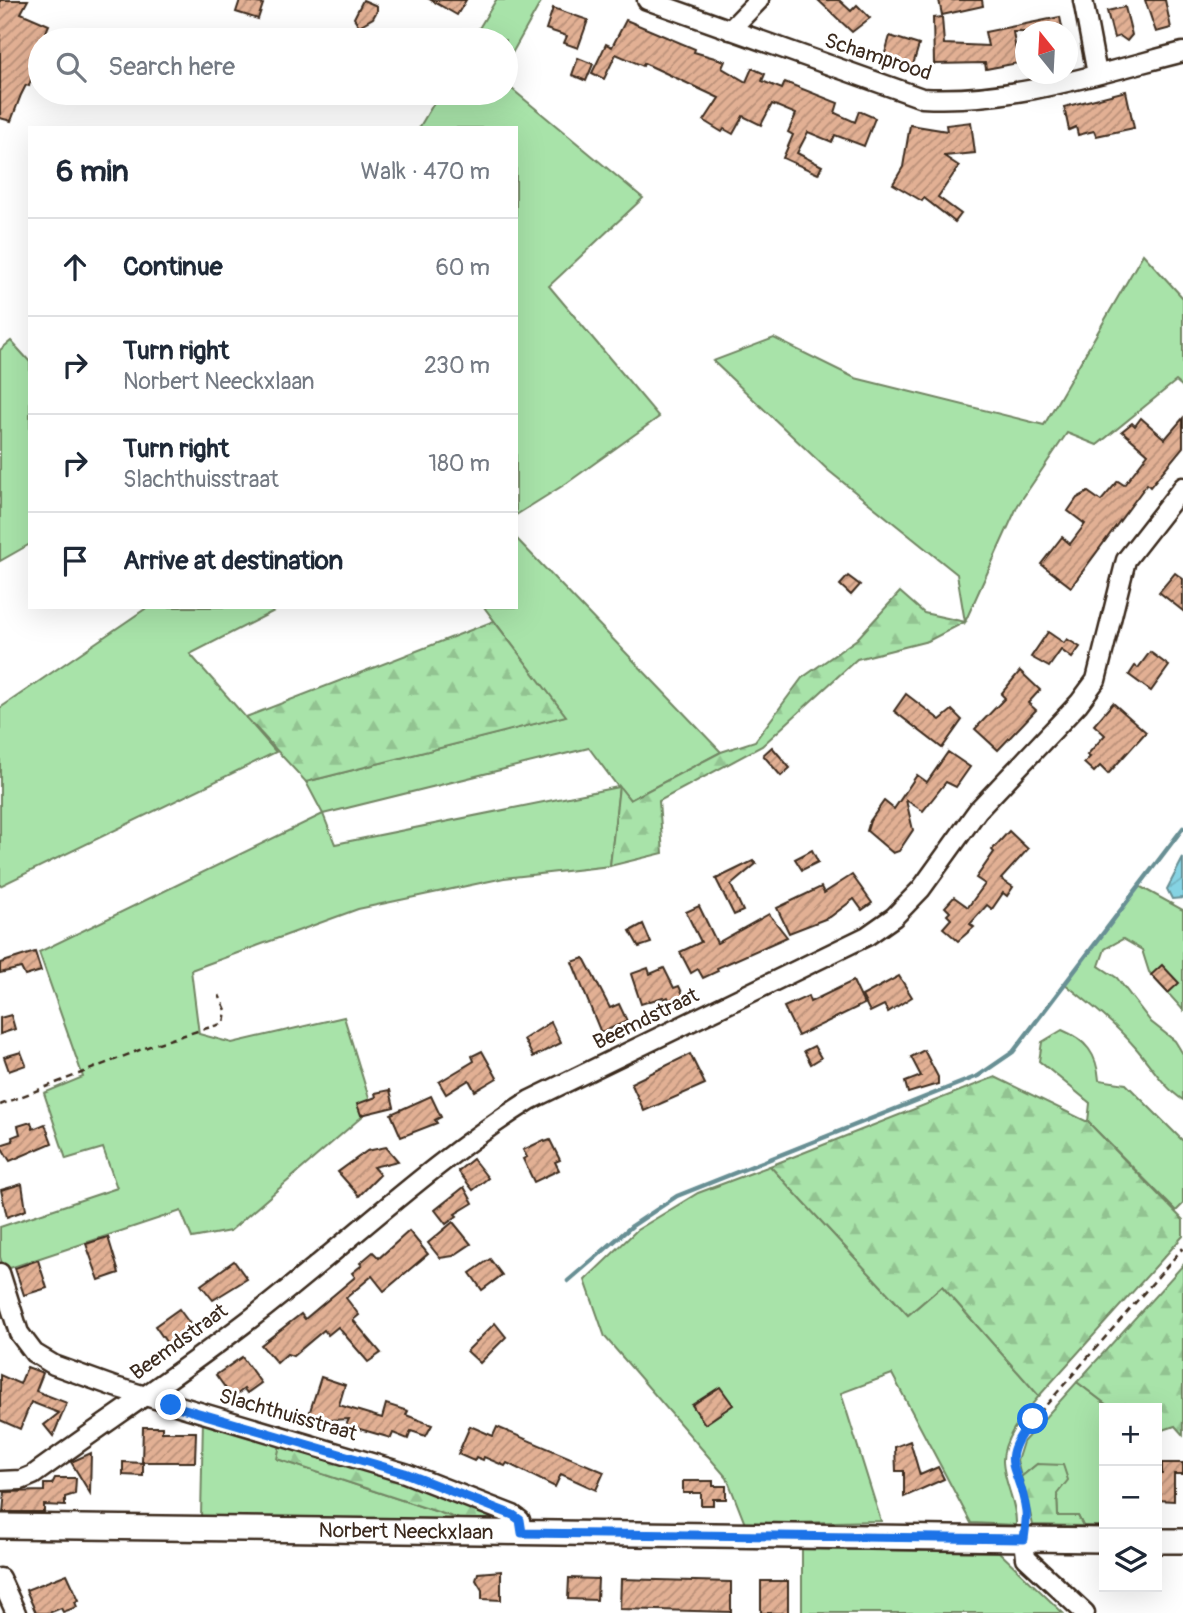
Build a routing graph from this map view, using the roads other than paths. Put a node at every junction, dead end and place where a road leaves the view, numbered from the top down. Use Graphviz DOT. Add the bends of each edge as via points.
graph roads {
  1 [pos="647,0"];
  2 [pos="760,0"];
  3 [pos="1083,0"];
  4 [pos="730,30"];
  5 [pos="1183,52"];
  6 [pos="1097,74"];
  7 [pos="1183,487"];
  8 [pos="0,1273"];
  9 [pos="144,1396"];
  10 [pos="0,1481"];
  11 [pos="0,1526"];
  12 [pos="522,1533"];
  13 [pos="1024,1539"];
  14 [pos="1099,1540"];
  15 [pos="1162,1541"];
  16 [pos="1183,1541"];
  17 [pos="0,1578"];
  18 [pos="16,1613"];
  19 [pos="1085,1613"];
  1 -- 4 [label="street, Schamprood"];
  2 -- 4 [label="street"];
  3 -- 6 [label="street"];
  4 -- 6 [label="street, Schamprood" via="922,98 989,96"];
  5 -- 6 [label="street, Schamprood"];
  7 -- 9 [label="street, Beemdstraat" via="1126,560 1096,680 978,810 922,889 894,917 867,936 541,1095 497,1121 460,1146 255,1315"];
  8 -- 9 [label="street, Slachthuisstraat" via="19,1333 34,1353 54,1365"];
  9 -- 10 [label="street, Beemdstraat" via="33,1475"];
  9 -- 12 [label="street, Slachthuisstraat" via="428,1481 513,1515 520,1520"];
  11 -- 12 [label="main road, Norbert Neeckxlaan"];
  12 -- 13 [label="main road, Norbert Neeckxlaan"];
  13 -- 14 [label="main road, Norbert Neeckxlaan"];
  13 -- 19 [label="street" via="1026,1558"];
  15 -- 16 [label="main road"];
  17 -- 18 [label="street"];
}
